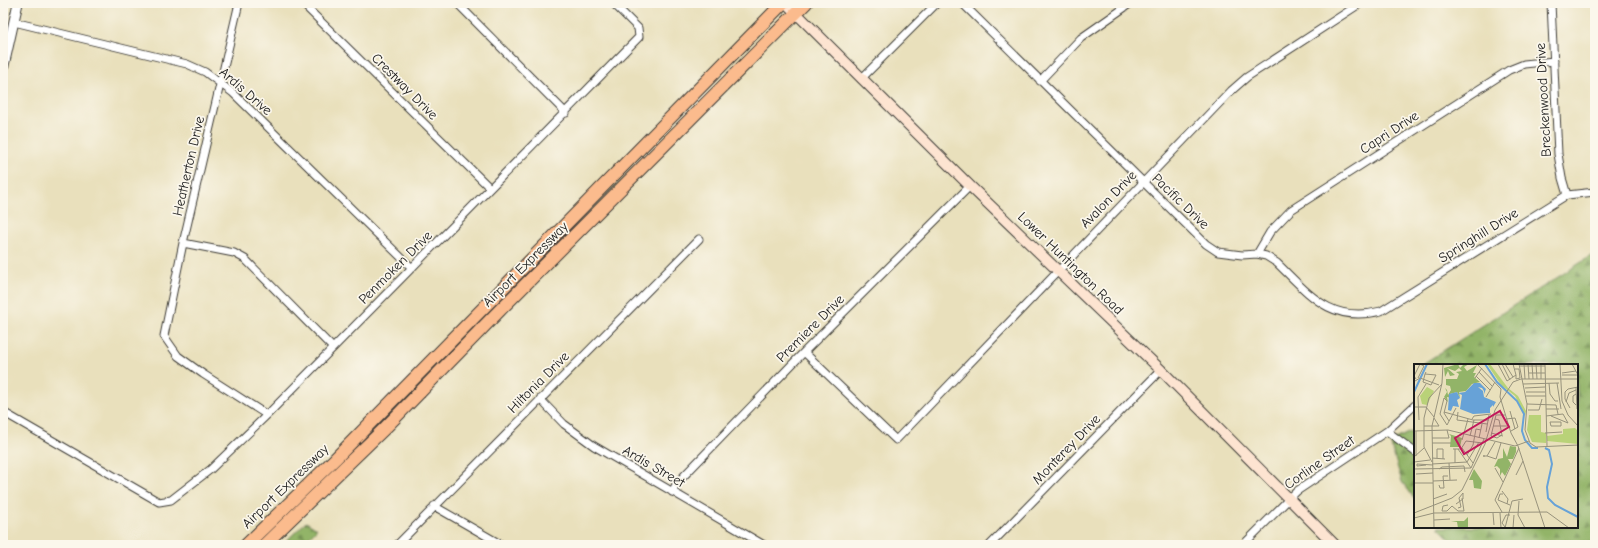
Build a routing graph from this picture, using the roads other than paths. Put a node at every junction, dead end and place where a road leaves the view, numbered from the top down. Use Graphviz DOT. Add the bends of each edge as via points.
graph roads {
  1 [pos="18,3"];
  2 [pos="239,3"];
  3 [pos="302,3"];
  4 [pos="457,3"];
  5 [pos="613,3"];
  6 [pos="625,3"];
  7 [pos="784,3"];
  8 [pos="806,3"];
  9 [pos="938,3"];
  10 [pos="962,3"];
  11 [pos="1131,3"];
  12 [pos="1361,3"];
  13 [pos="1551,3"];
  14 [pos="619,9"];
  15 [pos="795,13"];
  16 [pos="14,22"];
  17 [pos="1554,61"];
  18 [pos="3,70"];
  19 [pos="861,79"];
  20 [pos="1040,81"];
  21 [pos="220,84"];
  22 [pos="566,113"];
  23 [pos="1142,181"];
  24 [pos="970,186"];
  25 [pos="490,188"];
  26 [pos="1593,192"];
  27 [pos="1567,195"];
  28 [pos="699,239"];
  29 [pos="183,243"];
  30 [pos="1257,254"];
  31 [pos="412,268"];
  32 [pos="1058,270"];
  33 [pos="1381,311"];
  34 [pos="333,348"];
  35 [pos="804,352"];
  36 [pos="1161,370"];
  37 [pos="540,399"];
  38 [pos="1414,406"];
  39 [pos="3,412"];
  40 [pos="268,415"];
  41 [pos="1387,431"];
  42 [pos="1414,451"];
  43 [pos="672,492"];
  44 [pos="1288,499"];
  45 [pos="434,506"];
  46 [pos="246,545"];
  47 [pos="264,545"];
  48 [pos="397,545"];
  49 [pos="502,545"];
  50 [pos="764,545"];
  51 [pos="990,545"];
  52 [pos="1243,545"];
  53 [pos="1335,545"];
  1 -- 16 [label="street"];
  2 -- 21 [label="street, Heatherton Drive"];
  3 -- 25 [label="street, Crestway Drive"];
  4 -- 22 [label="street"];
  5 -- 14 [label="street"];
  6 -- 14 [label="street"];
  7 -- 15 [label="main road, Lower Huntington Road"];
  7 -- 46 [label="main road, Airport Expressway" via="335,459"];
  8 -- 15 [label="main road, Airport Expressway"];
  9 -- 19 [label="street"];
  10 -- 20 [label="street, Pacific Drive"];
  11 -- 20 [label="street" via="1081,38"];
  12 -- 23 [label="street, Avalon Drive" via="1247,77"];
  13 -- 17 [label="street, Breckenwood Drive"];
  14 -- 22 [label="street, Penmoken Drive" via="638,28 639,37"];
  15 -- 19 [label="main road, Lower Huntington Road"];
  15 -- 47 [label="main road, Airport Expressway" via="385,428"];
  16 -- 18 [label="street"];
  16 -- 21 [label="street, Ardis Drive" via="187,64 205,72"];
  17 -- 27 [label="street, Breckenwood Drive" via="1558,154"];
  17 -- 30 [label="street, Capri Drive" via="1524,64 1510,70 1291,210 1270,232"];
  19 -- 24 [label="main road, Lower Huntington Road"];
  20 -- 23 [label="street, Pacific Drive"];
  21 -- 29 [label="street, Heatherton Drive"];
  21 -- 31 [label="street, Ardis Drive" via="233,93"];
  22 -- 25 [label="street, Penmoken Drive"];
  23 -- 30 [label="street, Pacific Drive" via="1213,249 1242,256"];
  23 -- 32 [label="street, Avalon Drive"];
  24 -- 32 [label="main road, Lower Huntington Road"];
  24 -- 35 [label="street, Premiere Drive"];
  25 -- 31 [label="street, Penmoken Drive"];
  26 -- 27 [label="street, Springhill Drive"];
  27 -- 33 [label="street, Springhill Drive"];
  28 -- 37 [label="street, Hiltonia Drive"];
  29 -- 34 [label="street" via="234,253 245,260"];
  29 -- 40 [label="street, Heatherton Drive" via="164,336 178,356"];
  30 -- 33 [label="street, Pacific Drive" via="1277,262 1314,299 1326,307 1352,315"];
  31 -- 34 [label="street, Penmoken Drive"];
  32 -- 35 [label="street, Avalon Drive" via="896,440"];
  32 -- 36 [label="main road, Lower Huntington Road"];
  34 -- 40 [label="street, Penmoken Drive"];
  35 -- 43 [label="street, Premiere Drive" via="677,483"];
  36 -- 44 [label="main road, Lower Huntington Road"];
  36 -- 51 [label="street, Monterey Drive"];
  37 -- 43 [label="street, Ardis Street" via="579,436"];
  37 -- 45 [label="street, Hiltonia Drive"];
  38 -- 41 [label="street, Corline Street"];
  39 -- 40 [label="street, Penmoken Drive" via="159,502 171,500 211,469"];
  41 -- 42 [label="street"];
  41 -- 44 [label="street, Corline Street"];
  43 -- 50 [label="street, Ardis Street"];
  44 -- 52 [label="street, Corline Street"];
  44 -- 53 [label="main road, Lower Huntington Road"];
  45 -- 48 [label="street, Hiltonia Drive"];
  45 -- 49 [label="street"];
}
